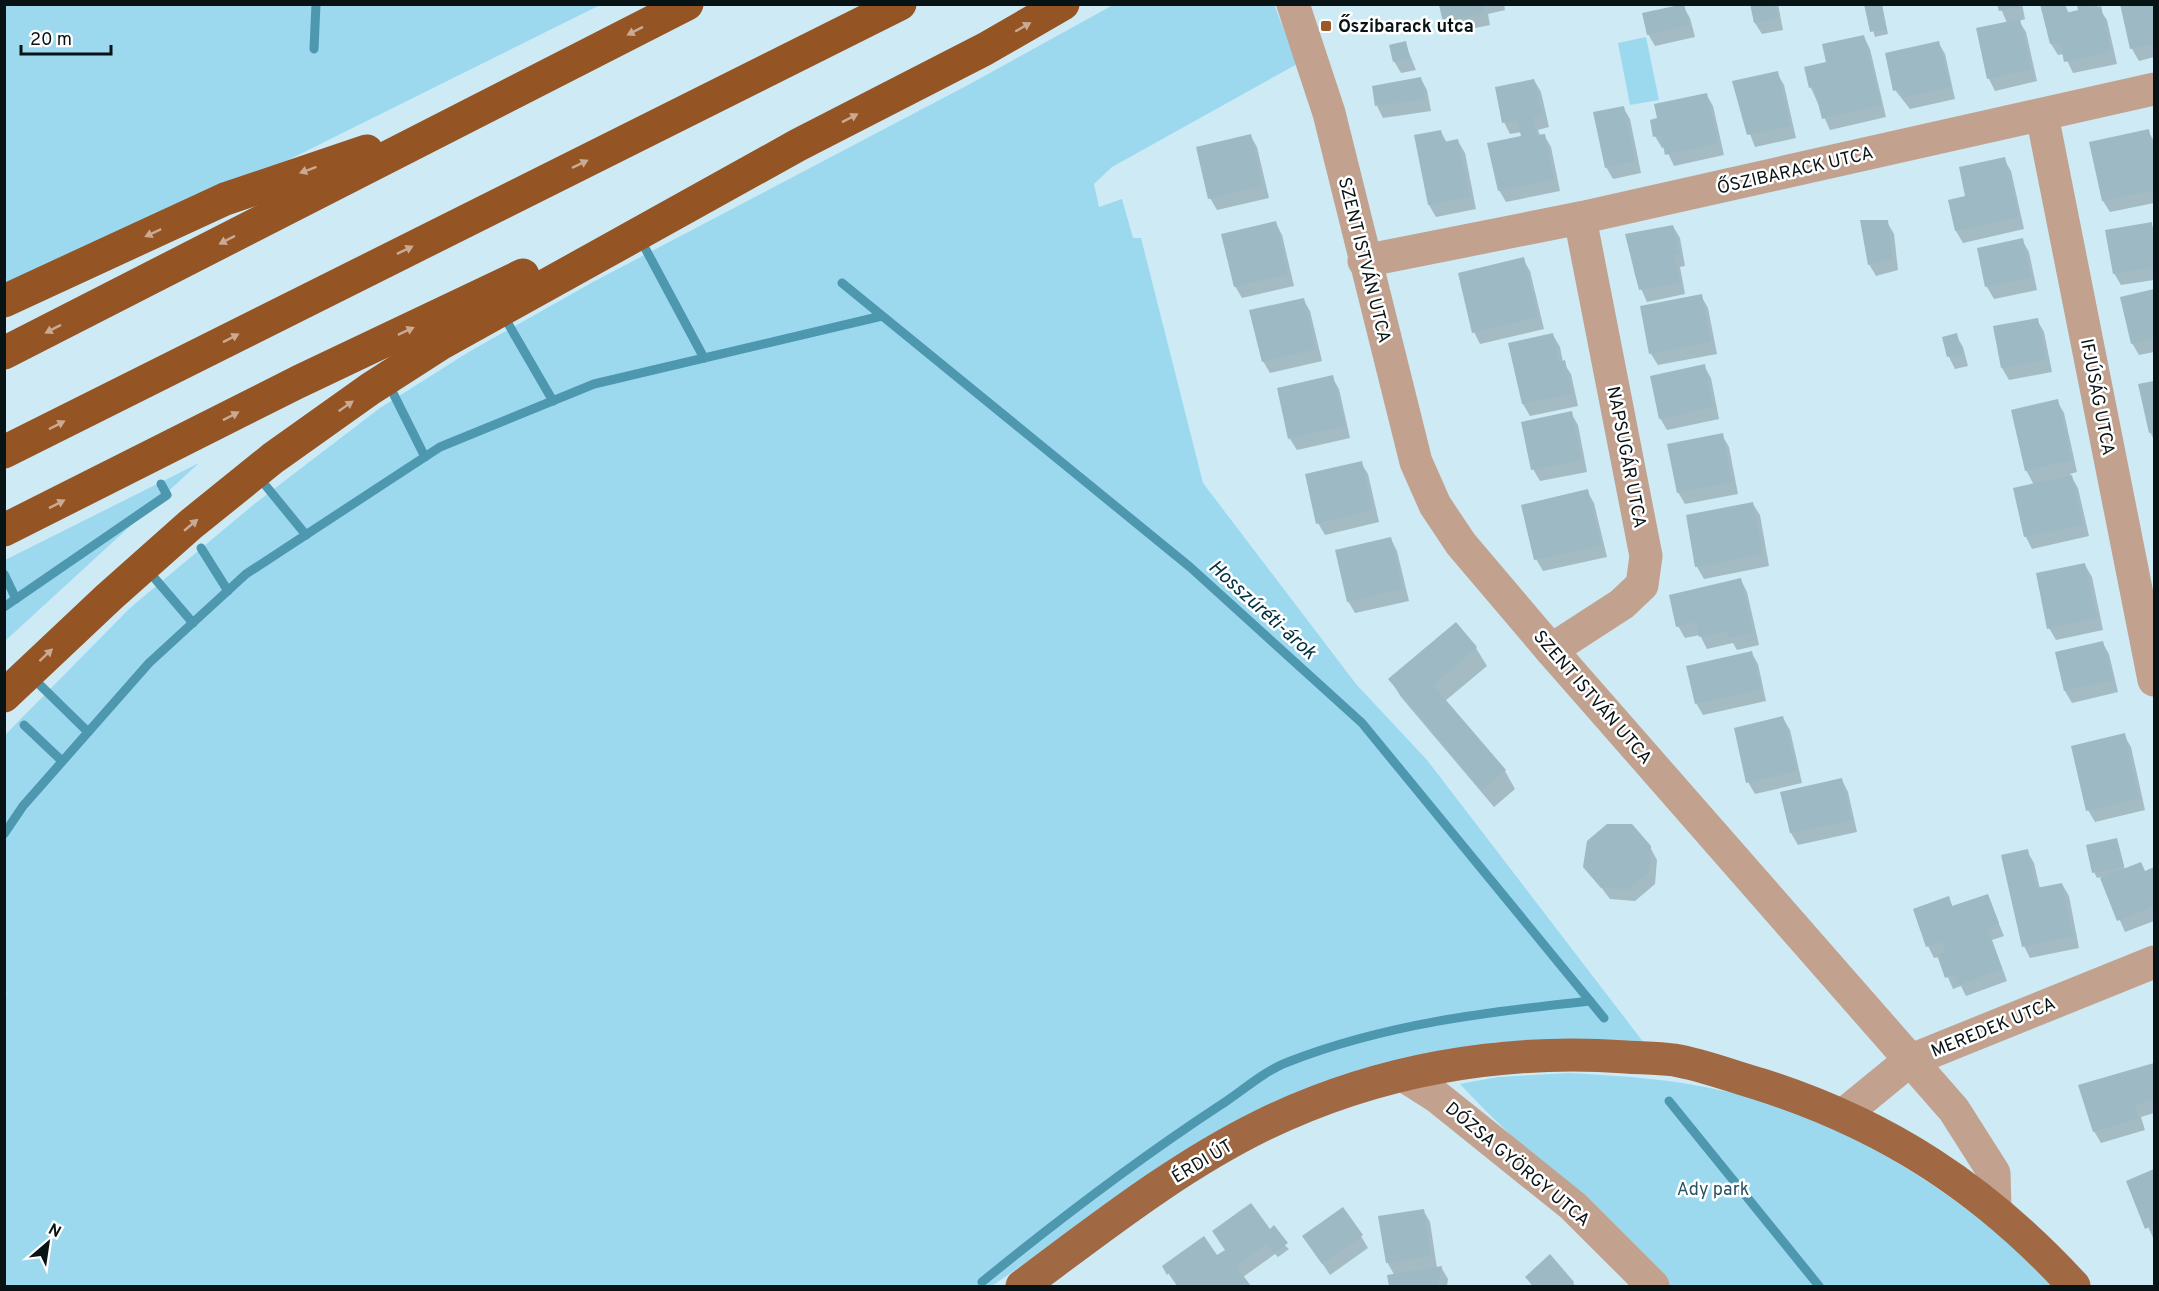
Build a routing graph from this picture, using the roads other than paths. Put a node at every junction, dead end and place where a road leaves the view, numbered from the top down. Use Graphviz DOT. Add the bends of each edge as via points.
graph roads {
  1 [pos="687,4"];
  2 [pos="900,4"];
  3 [pos="1063,4"];
  4 [pos="1293,4"];
  5 [pos="2154,89"];
  6 [pos="2042,114"];
  7 [pos="444,129"];
  8 [pos="798,145"];
  9 [pos="1580,218"];
  10 [pos="1364,261"];
  11 [pos="4,301"];
  12 [pos="4,353"];
  13 [pos="4,452"];
  14 [pos="4,530"];
  15 [pos="1551,650"];
  16 [pos="2154,680"];
  17 [pos="4,696"];
  18 [pos="2154,962"];
  19 [pos="1909,1061"];
  20 [pos="1402,1075"];
  21 [pos="1843,1114"];
  22 [pos="1995,1208"];
  23 [pos="1022,1287"];
  24 [pos="1653,1287"];
  25 [pos="2074,1287"];
  1 -- 7 [label="highway, one-way"];
  13 -- 2 [label="highway, one-way"];
  8 -- 3 [label="highway, one-way" via="985,49"];
  4 -- 10 [label="street, SZENT ISTVÁN UTCA" via="1329,113"];
  5 -- 6 [label="street, ŐSZIBARACK UTCA"];
  6 -- 9 [label="street, ŐSZIBARACK UTCA"];
  6 -- 16 [label="street, IFJÚSÁG UTCA"];
  7 -- 11 [label="highway, one-way" via="225,199"];
  7 -- 12 [label="highway, one-way"];
  14 -- 8 [label="highway, one-way" via="297,382"];
  17 -- 8 [label="highway, one-way" via="190,525 273,458 370,389 440,344"];
  9 -- 10 [label="street, ŐSZIBARACK UTCA"];
  9 -- 15 [label="street, NAPSUGÁR UTCA" via="1646,556 1642,585 1622,604"];
  10 -- 15 [label="street, SZENT ISTVÁN UTCA" via="1416,462 1435,505 1461,544"];
  15 -- 19 [label="street, SZENT ISTVÁN UTCA"];
  18 -- 19 [label="street, MEREDEK UTCA"];
  19 -- 21 [label="street, MEREDEK UTCA"];
  19 -- 22 [label="street, SZENT ISTVÁN UTCA" via="1954,1110 1994,1173"];
  20 -- 21 [label="main road, ÉRDI ÚT" via="1466,1062 1536,1055 1673,1060 1784,1092"];
  20 -- 23 [label="main road, ÉRDI ÚT" via="1333,1096 1226,1146 1112,1219"];
  20 -- 24 [label="street, DÓZSA GYÖRGY UTCA" via="1436,1096 1573,1206"];
  21 -- 22 [label="main road, ÉRDI ÚT" via="1955,1178"];
  22 -- 25 [label="main road"];
}
